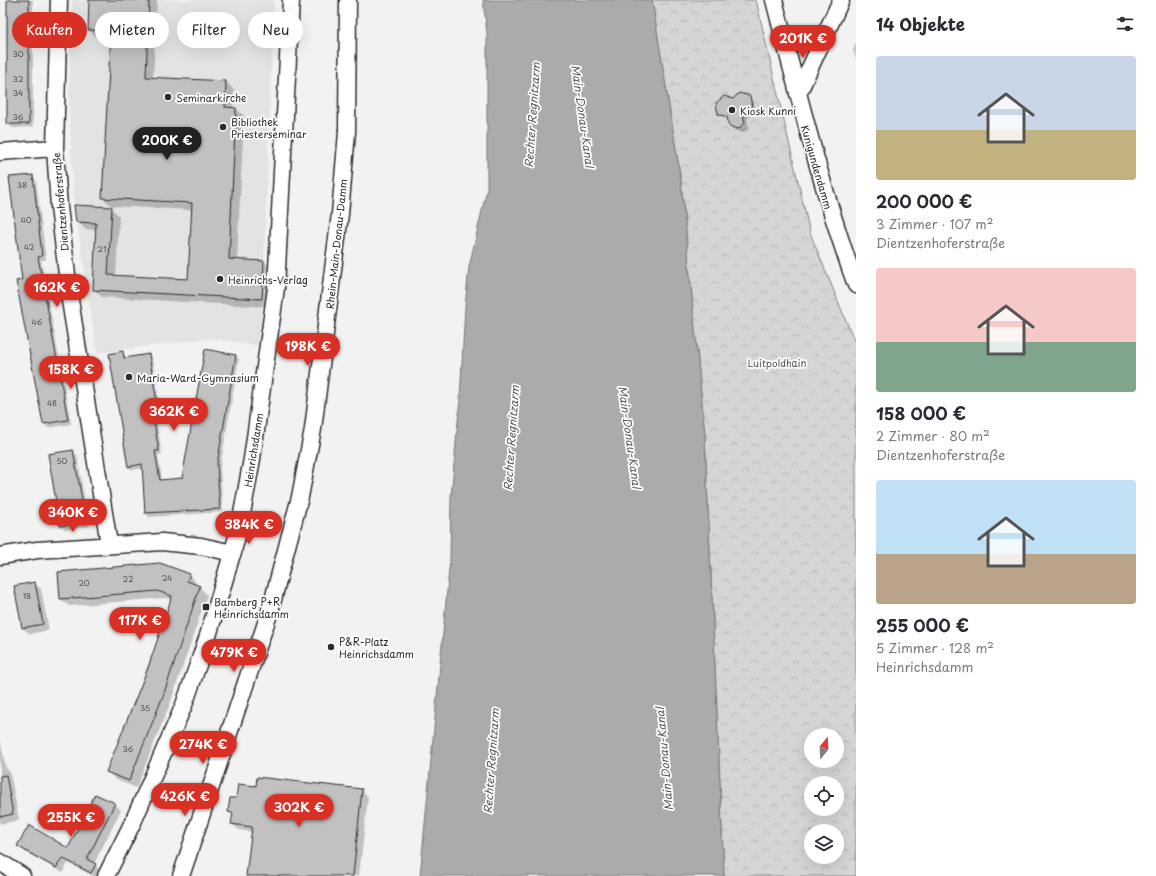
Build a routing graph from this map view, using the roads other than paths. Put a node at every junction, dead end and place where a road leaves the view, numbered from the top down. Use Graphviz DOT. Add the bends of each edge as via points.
graph roads {
  1 [pos="59,0"];
  2 [pos="291,0"];
  3 [pos="348,0"];
  4 [pos="774,0"];
  5 [pos="841,0"];
  6 [pos="798,94"];
  7 [pos="55,148"];
  8 [pos="0,152"];
  9 [pos="856,285"];
  10 [pos="109,544"];
  11 [pos="233,553"];
  12 [pos="0,556"];
  13 [pos="0,862"];
  14 [pos="22,876"];
  15 [pos="106,876"];
  16 [pos="181,876"];
  1 -- 7 [label="street, Dientzenhoferstraße"];
  2 -- 11 [label="street, Heinrichsdamm" via="276,288 252,459"];
  3 -- 16 [label="street, Rhein-Main-Donau-Damm" via="347,132 340,214 313,429 300,497 270,611"];
  4 -- 6 [label="street, Kunigundendamm"];
  5 -- 6 [label="street"];
  6 -- 9 [label="street, Kunigundendamm" via="830,211"];
  7 -- 8 [label="street"];
  7 -- 10 [label="street, Dientzenhoferstraße" via="70,300"];
  10 -- 11 [label="street" via="162,542 201,546"];
  10 -- 12 [label="street"];
  11 -- 15 [label="street, Heinrichsdamm" via="184,705 133,822"];
  13 -- 14 [label="street"];
}
